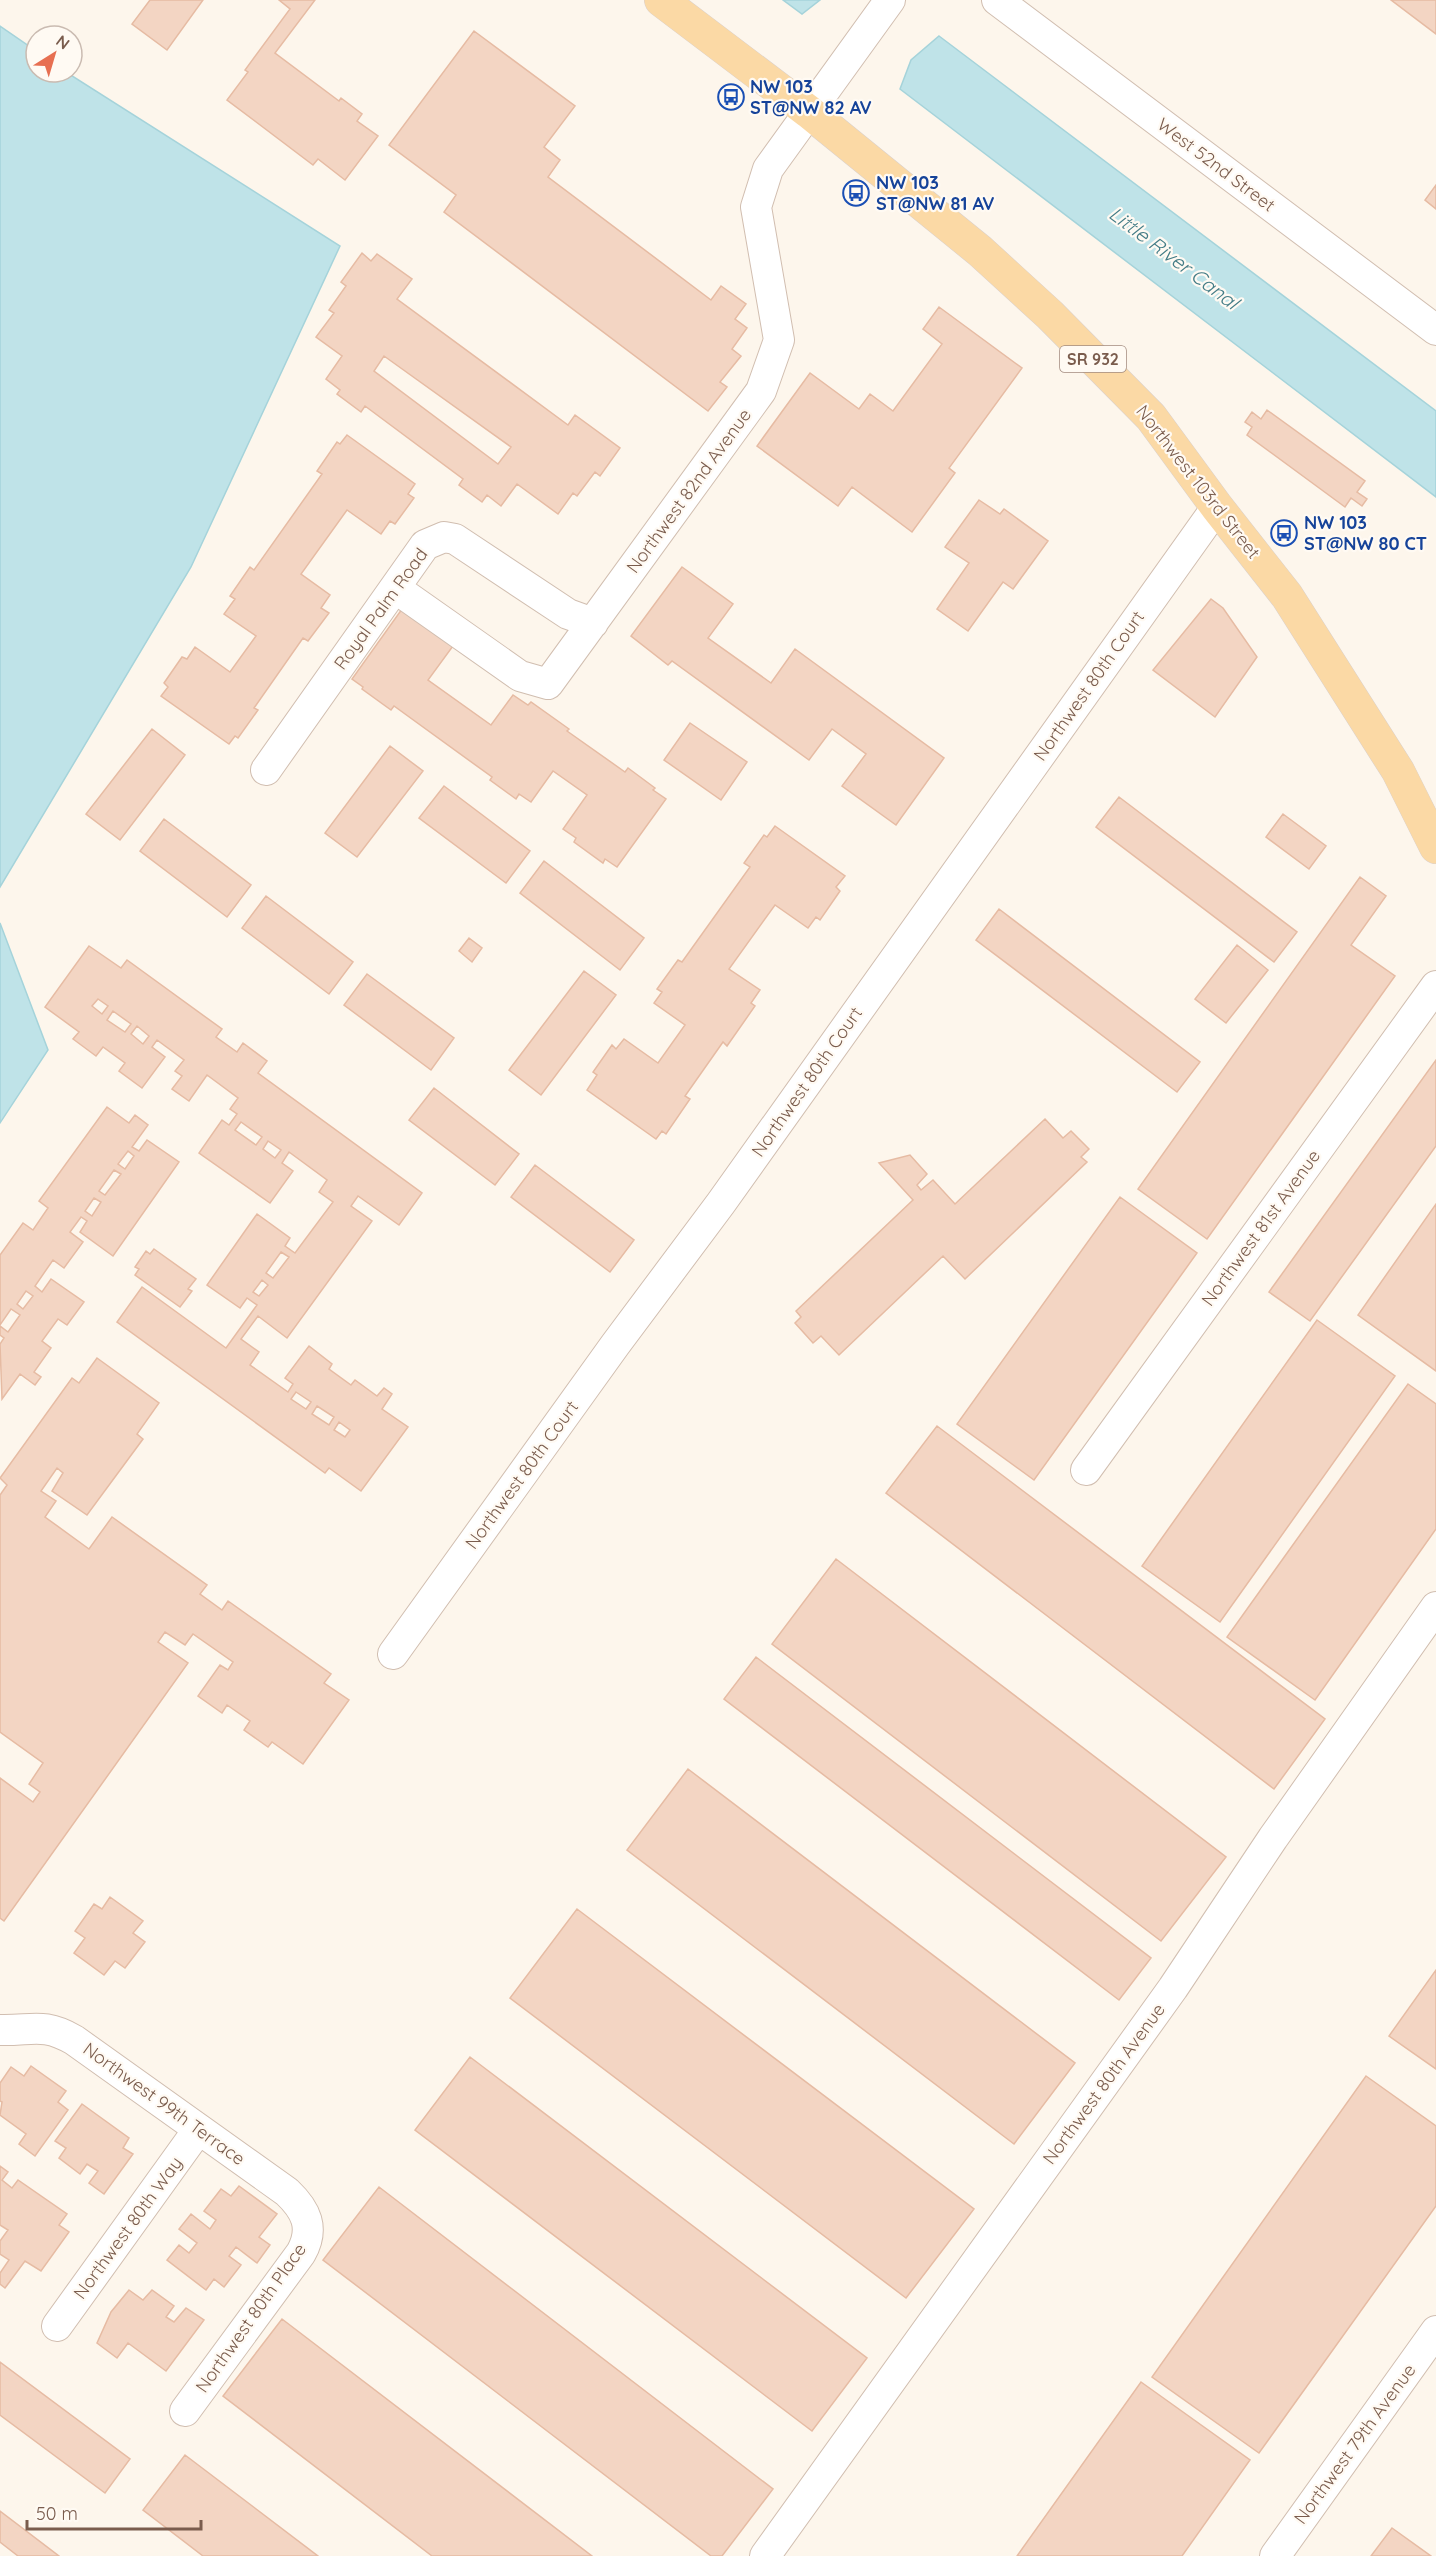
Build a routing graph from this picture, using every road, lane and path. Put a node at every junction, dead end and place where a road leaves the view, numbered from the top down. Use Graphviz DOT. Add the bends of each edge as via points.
graph roads {
  1 [pos="661,0"];
  2 [pos="890,0"];
  3 [pos="997,0"];
  4 [pos="809,112"];
  5 [pos="1436,330"];
  6 [pos="1217,507"];
  7 [pos="395,588"];
  8 [pos="593,622"];
  9 [pos="266,770"];
  10 [pos="1436,847"];
  11 [pos="1436,986"];
  12 [pos="1086,1470"];
  13 [pos="1436,1607"];
  14 [pos="393,1654"];
  15 [pos="0,2030"];
  16 [pos="198,2130"];
  17 [pos="308,2221"];
  18 [pos="57,2326"];
  19 [pos="1436,2331"];
  20 [pos="185,2411"];
  21 [pos="765,2556"];
  22 [pos="1275,2556"];
  1 -- 4 [label="main road, Northwest 103rd Street / SR 932"];
  2 -- 4 [label="street, Northwest 82nd Avenue"];
  3 -- 5 [label="street, West 52nd Street"];
  4 -- 6 [label="main road, Northwest 103rd Street / SR 932" via="973,245 1050,315 1151,417"];
  4 -- 8 [label="street, Northwest 82nd Avenue" via="768,169 756,207 779,340 761,391"];
  6 -- 10 [label="main road, Northwest 103rd Street / SR 932" via="1287,596 1398,771"];
  6 -- 14 [label="street, Northwest 80th Court"];
  7 -- 8 [label="street, Royal Palm Road" via="425,545 444,537 455,539 568,614"];
  7 -- 8 [label="street, Northwest 82nd Avenue" via="520,676 548,684"];
  7 -- 9 [label="street, Royal Palm Road"];
  11 -- 12 [label="street, Northwest 81st Avenue"];
  13 -- 21 [label="street, Northwest 80th Avenue" via="1173,1988"];
  15 -- 16 [label="street, Northwest 99th Terrace" via="43,2028 63,2034"];
  16 -- 17 [label="street, Northwest 99th Terrace" via="287,2192"];
  16 -- 18 [label="street, Northwest 80th Way"];
  17 -- 20 [label="street, Northwest 80th Place" via="308,2237 301,2253"];
  19 -- 22 [label="street, Northwest 79th Avenue"];
}
